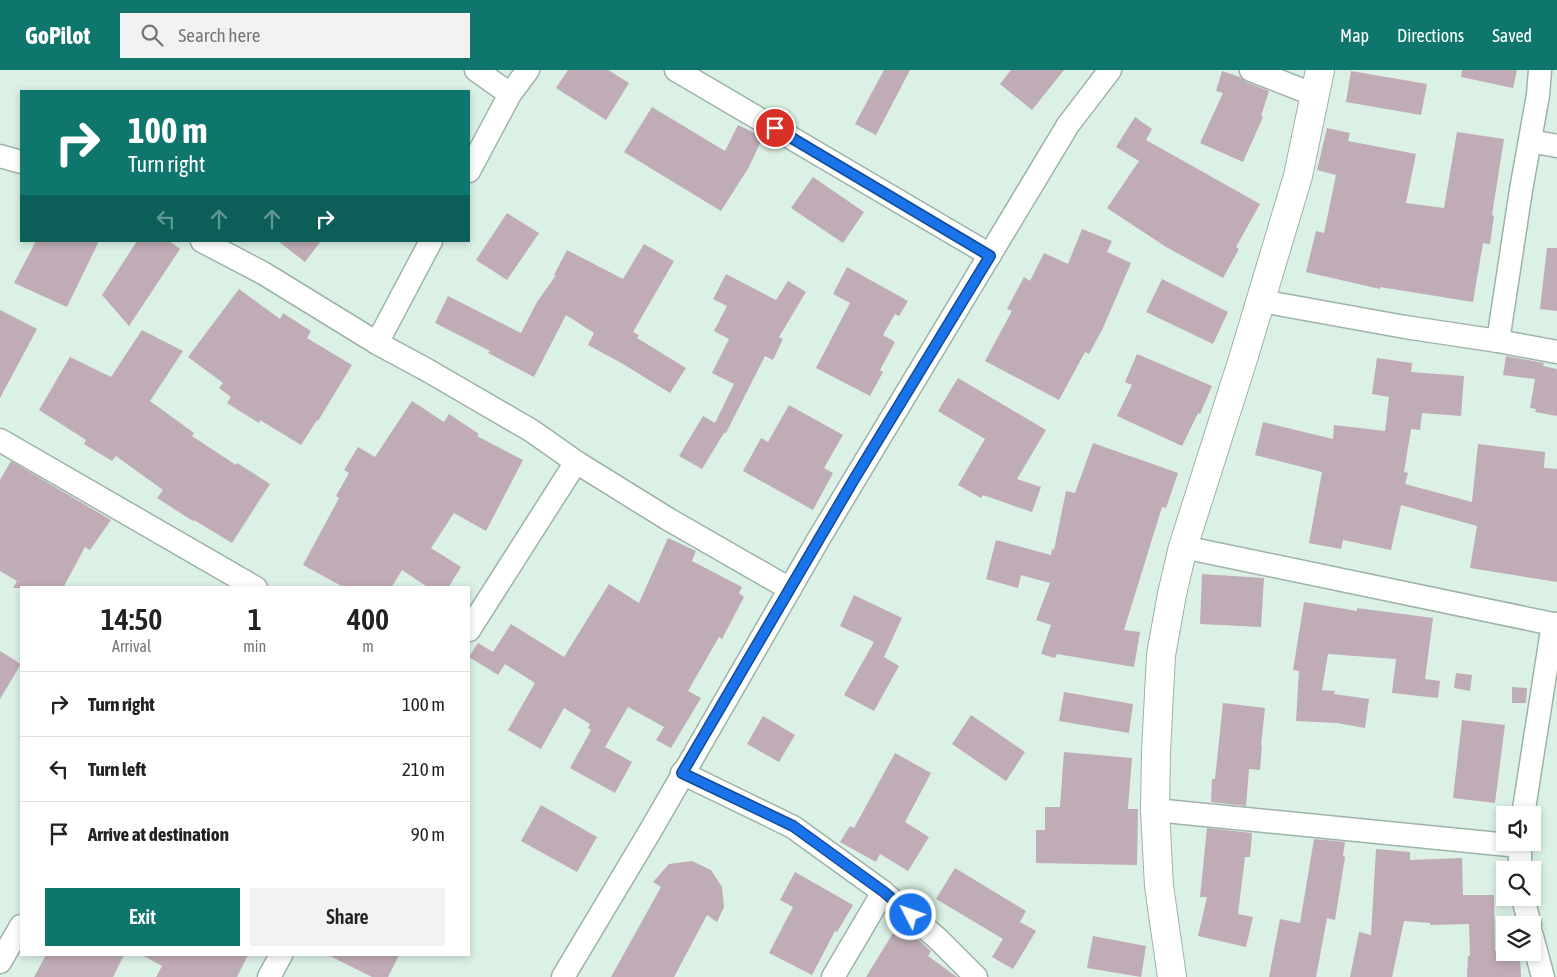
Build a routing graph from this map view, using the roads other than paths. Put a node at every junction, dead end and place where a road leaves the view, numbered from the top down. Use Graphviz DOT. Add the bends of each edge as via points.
graph roads {
  1 [pos="476,70"];
  2 [pos="528,70"];
  3 [pos="676,70"];
  4 [pos="1110,70"];
  5 [pos="1251,70"];
  6 [pos="1540,70"];
  7 [pos="1318,82"];
  8 [pos="510,94"];
  9 [pos="1530,141"];
  10 [pos="1557,146"];
  11 [pos="0,156"];
  12 [pos="20,162"];
  13 [pos="470,169"];
  14 [pos="204,242"];
  15 [pos="430,242"];
  16 [pos="990,256"];
  17 [pos="1261,301"];
  18 [pos="1498,340"];
  19 [pos="377,343"];
  20 [pos="1557,352"];
  21 [pos="0,440"];
  22 [pos="576,462"];
  23 [pos="1184,547"];
  24 [pos="226,580"];
  25 [pos="248,586"];
  26 [pos="790,589"];
  27 [pos="1555,624"];
  28 [pos="470,628"];
  29 [pos="682,773"];
  30 [pos="1525,806"];
  31 [pos="1155,810"];
  32 [pos="1496,842"];
  33 [pos="884,892"];
  34 [pos="20,928"];
  35 [pos="281,956"];
  36 [pos="1539,961"];
  37 [pos="0,962"];
  38 [pos="269,977"];
  39 [pos="563,977"];
  40 [pos="832,977"];
  41 [pos="976,977"];
  42 [pos="1172,977"];
  43 [pos="1543,977"];
  1 -- 8 [label="street"];
  2 -- 8 [label="street"];
  3 -- 16 [label="street"];
  4 -- 16 [label="street" via="1068,125"];
  5 -- 7 [label="street"];
  6 -- 9 [label="street"];
  7 -- 17 [label="street" via="1298,176"];
  8 -- 13 [label="street"];
  9 -- 10 [label="street"];
  9 -- 18 [label="street"];
  11 -- 12 [label="street"];
  14 -- 19 [label="street" via="263,273"];
  15 -- 19 [label="street"];
  16 -- 26 [label="street"];
  17 -- 18 [label="street"];
  17 -- 23 [label="street"];
  18 -- 20 [label="street"];
  19 -- 22 [label="street" via="532,431"];
  21 -- 24 [label="street"];
  22 -- 26 [label="street"];
  22 -- 28 [label="street"];
  23 -- 27 [label="street"];
  23 -- 31 [label="street" via="1161,655"];
  24 -- 25 [label="street"];
  26 -- 29 [label="street"];
  27 -- 30 [label="street"];
  29 -- 33 [label="street" via="793,826"];
  29 -- 39 [label="street"];
  31 -- 32 [label="street"];
  31 -- 42 [label="street" via="1159,886"];
  33 -- 40 [label="street"];
  33 -- 41 [label="street"];
  34 -- 37 [label="street"];
  35 -- 38 [label="street"];
  36 -- 43 [label="street"];
}
